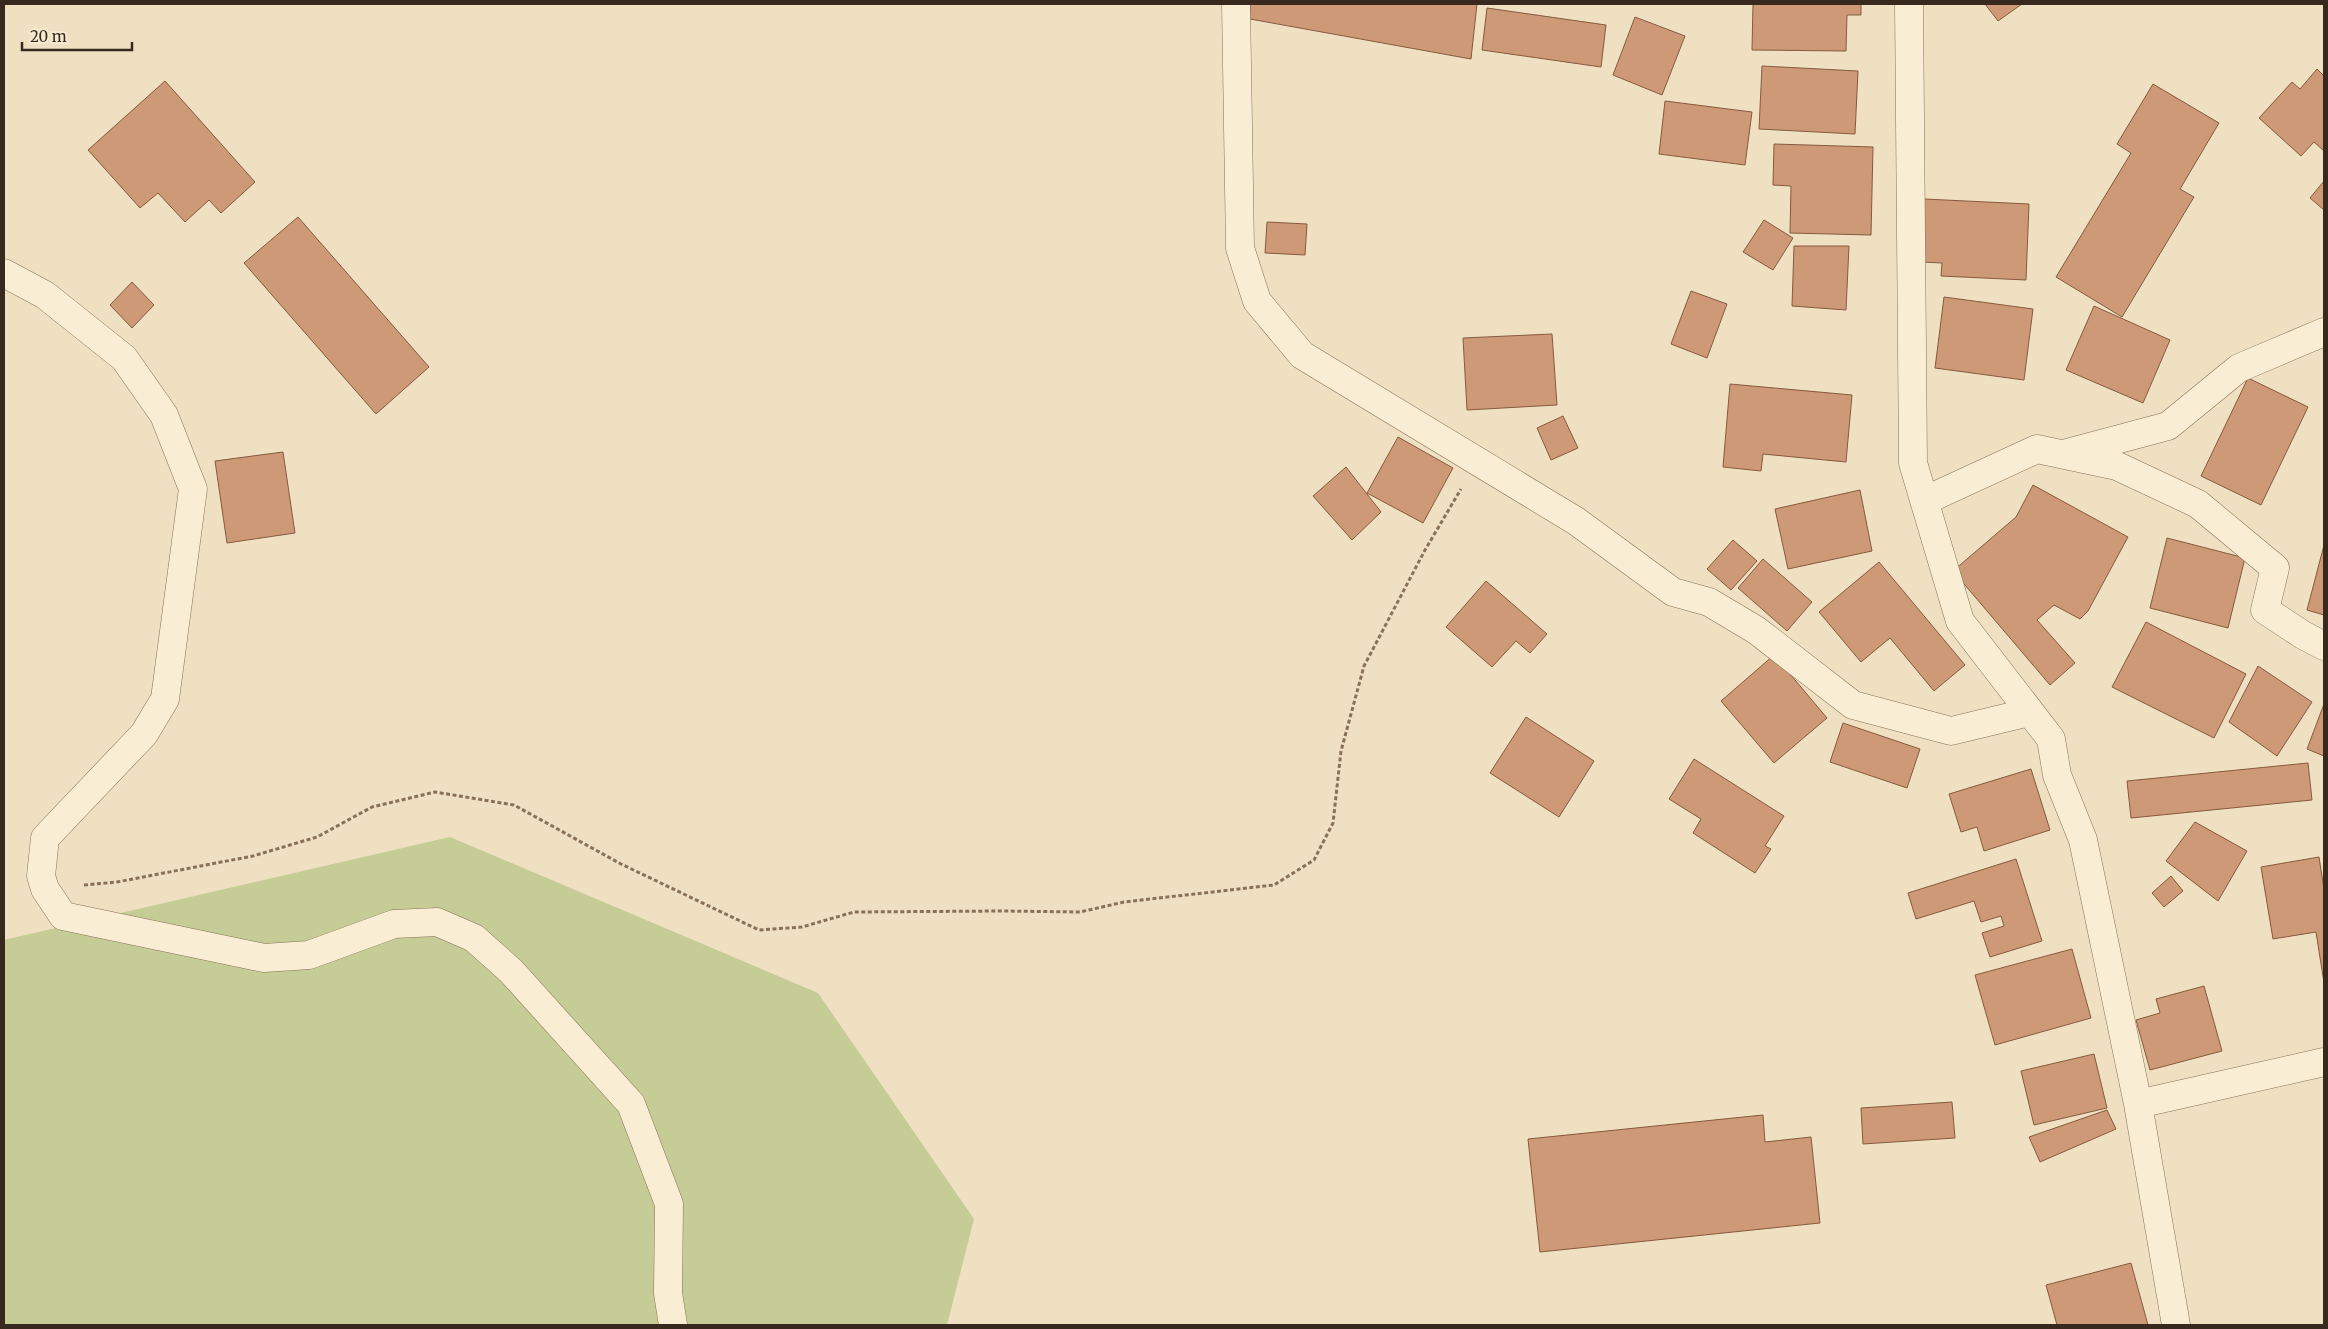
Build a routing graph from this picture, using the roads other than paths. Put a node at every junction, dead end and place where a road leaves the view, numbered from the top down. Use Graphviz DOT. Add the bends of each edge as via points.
graph roads {
  1 [pos="1236,4"];
  2 [pos="1909,4"];
  3 [pos="4,273"];
  4 [pos="2324,332"];
  5 [pos="2063,454"];
  6 [pos="1924,501"];
  7 [pos="2324,646"];
  8 [pos="2030,712"];
  9 [pos="2324,1062"];
  10 [pos="2138,1104"];
  11 [pos="673,1325"];
  12 [pos="2176,1325"];
  1 -- 8 [label="street" via="1240,248 1257,301 1302,355 1576,521 1673,592 1709,602 1756,630 1853,705 1951,731"];
  2 -- 6 [label="street" via="1913,463"];
  3 -- 11 [label="street" via="45,295 124,358 164,415 193,489 165,699 144,734 45,838 41,876 45,889 63,916 264,958 309,954 394,924 437,922 474,938 511,971 630,1104 670,1204 668,1293"];
  4 -- 5 [label="street" via="2239,368 2168,426"];
  5 -- 6 [label="street" via="2037,449"];
  5 -- 7 [label="street" via="2117,466 2198,504 2275,568 2265,610"];
  6 -- 8 [label="street" via="1960,621"];
  8 -- 10 [label="street" via="2051,739 2057,775 2083,840"];
  9 -- 10 [label="street"];
  10 -- 12 [label="street"];
}
